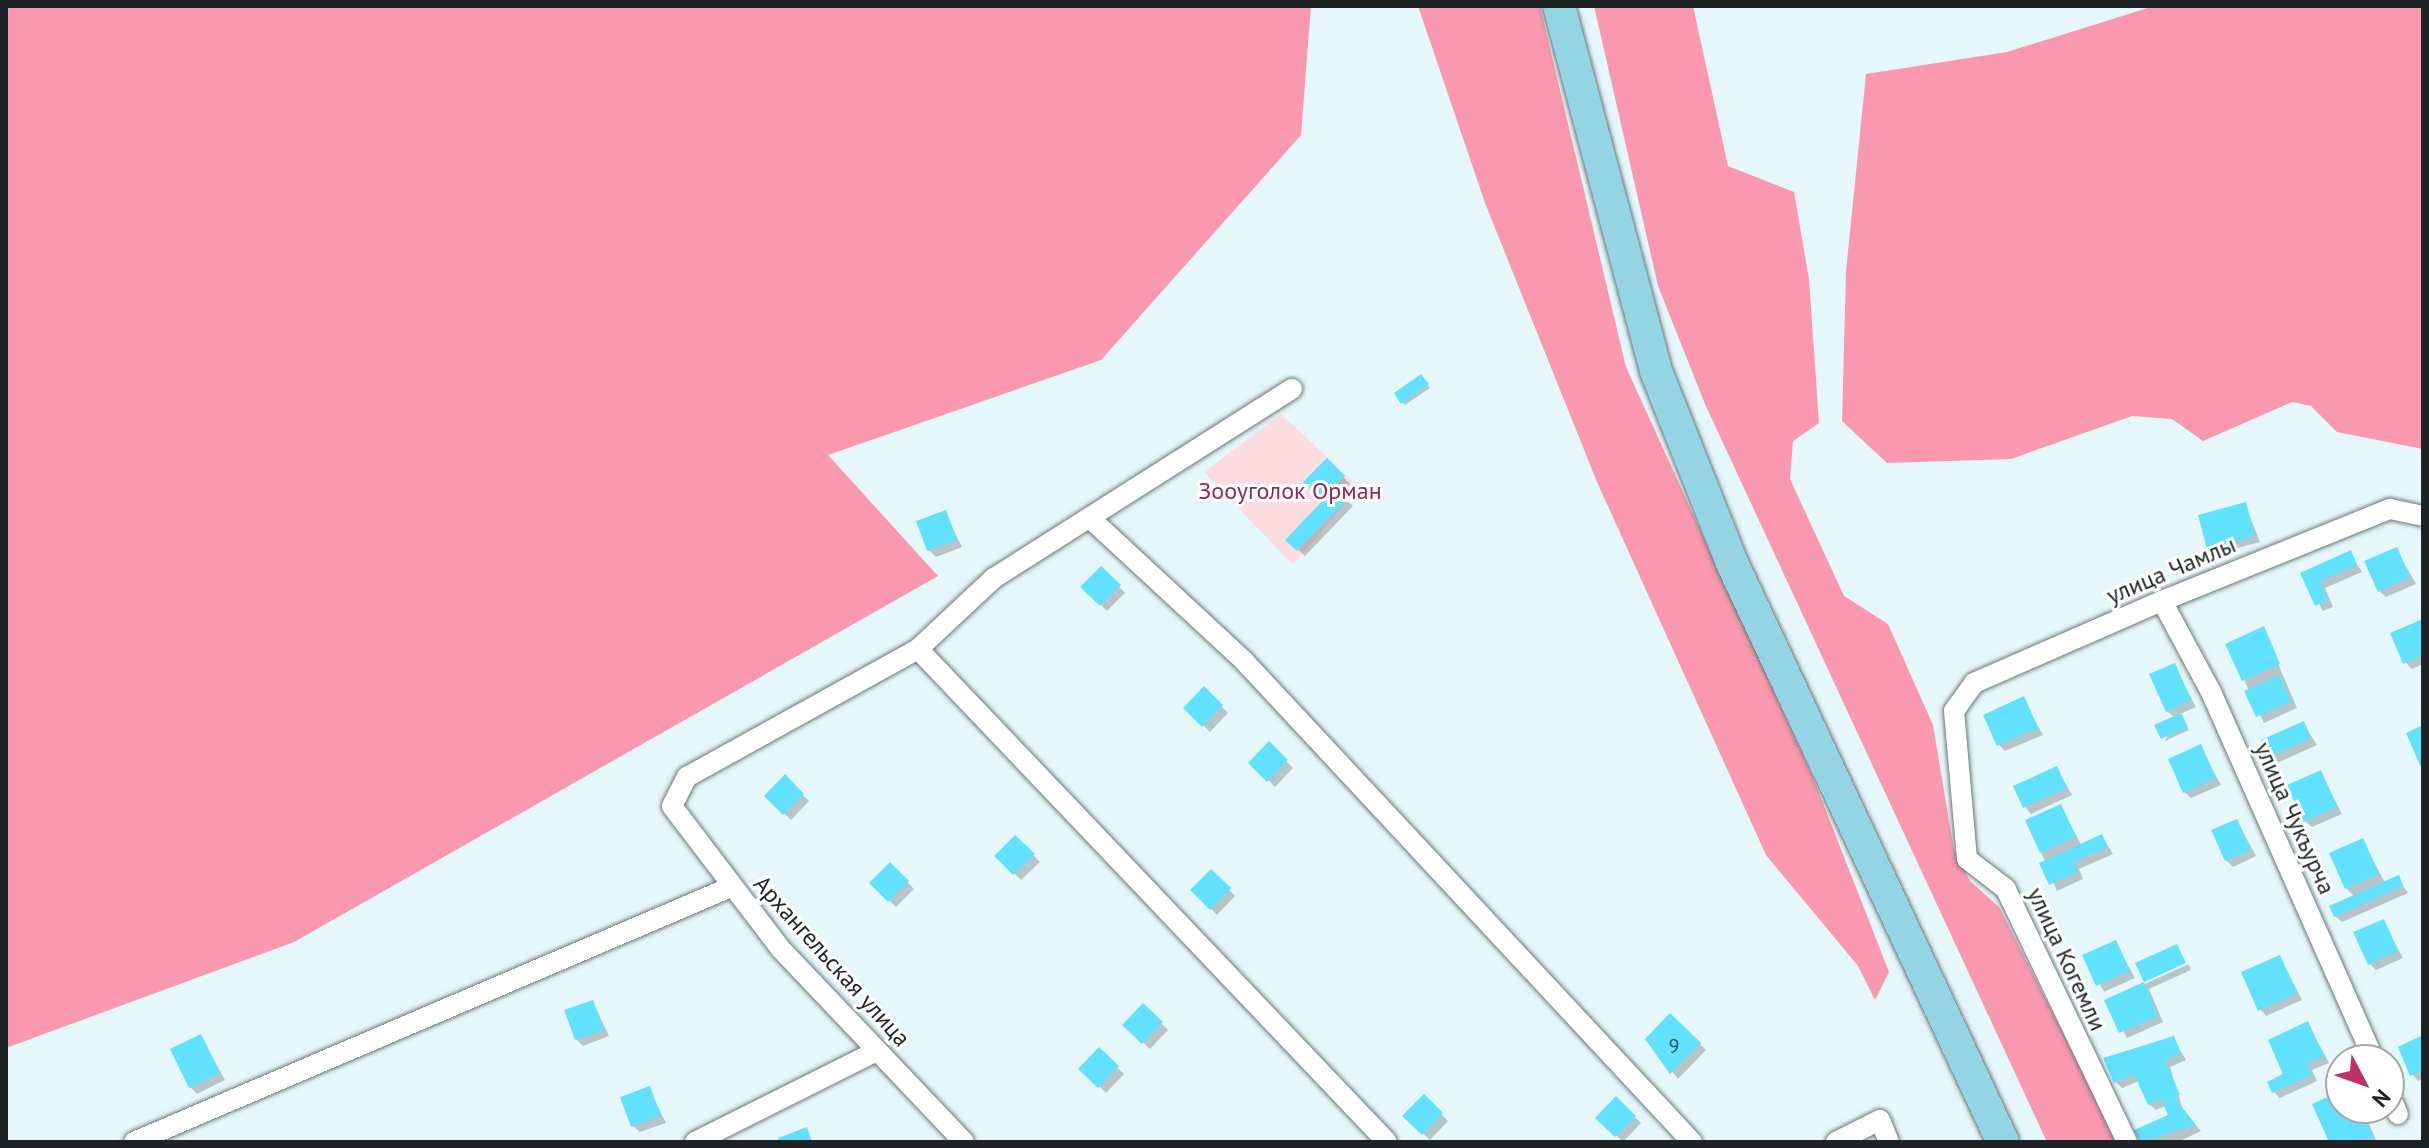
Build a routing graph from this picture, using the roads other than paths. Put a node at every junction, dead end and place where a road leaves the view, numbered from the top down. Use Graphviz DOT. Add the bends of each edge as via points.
graph roads {
  1 [pos="1559,6"];
  2 [pos="1292,389"];
  3 [pos="2423,516"];
  4 [pos="1093,521"];
  5 [pos="2162,601"];
  6 [pos="918,649"];
  7 [pos="1954,711"];
  8 [pos="731,887"];
  9 [pos="2367,1044"];
  10 [pos="877,1051"];
  11 [pos="134,1142"];
  12 [pos="695,1142"];
  13 [pos="964,1142"];
  14 [pos="1387,1142"];
  15 [pos="1692,1142"];
  16 [pos="1836,1142"];
  17 [pos="1889,1142"];
  18 [pos="2003,1142"];
  19 [pos="2127,1142"];
  1 -- 18 [label="main road" via="1656,371 1732,563"];
  2 -- 4 [label="street" via="1128,489"];
  3 -- 5 [label="street, улица Чамлы" via="2390,509"];
  4 -- 6 [label="street" via="994,578"];
  4 -- 15 [label="street" via="1244,661"];
  5 -- 7 [label="street, улица Чамлы" via="1974,683"];
  5 -- 9 [label="street, улица Чукъурча" via="2211,692"];
  6 -- 8 [label="street, Архангельская улица" via="687,777 672,806"];
  6 -- 14 [label="street"];
  7 -- 19 [label="street, улица Когемли" via="1967,859 2006,889"];
  8 -- 10 [label="street, Архангельская улица"];
  8 -- 11 [label="street"];
  10 -- 12 [label="street"];
  10 -- 13 [label="street, Архангельская улица"];
  16 -- 17 [label="street" via="1880,1120"];
}
